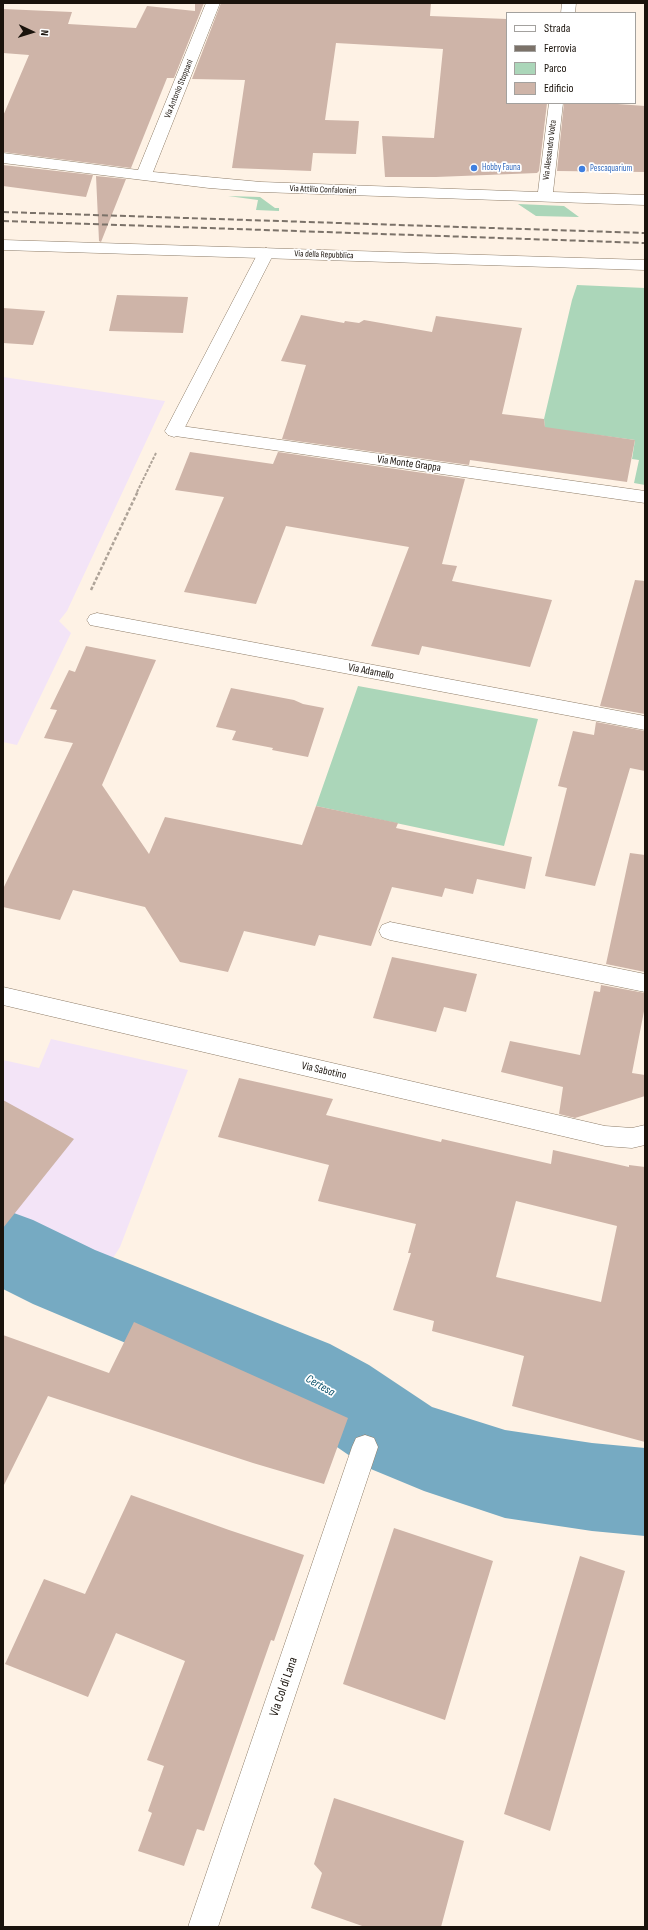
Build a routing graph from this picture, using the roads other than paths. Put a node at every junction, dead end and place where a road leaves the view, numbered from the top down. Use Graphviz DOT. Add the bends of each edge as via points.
graph roads {
  1 [pos="213,3"];
  2 [pos="556,104"];
  3 [pos="3,158"];
  4 [pos="144,175"];
  5 [pos="544,196"];
  6 [pos="645,200"];
  7 [pos="3,245"];
  8 [pos="266,253"];
  9 [pos="645,265"];
  10 [pos="645,497"];
  11 [pos="97,620"];
  12 [pos="645,723"];
  13 [pos="390,931"];
  14 [pos="645,983"];
  15 [pos="3,996"];
  16 [pos="645,1135"];
  17 [pos="364,1448"];
  18 [pos="203,1927"];
  1 -- 4 [label="street, Via Antonio Stoppani"];
  2 -- 5 [label="street, Via Alessandro Volta"];
  3 -- 4 [label="street, Via Attilio Confalonieri"];
  4 -- 5 [label="street, Via Attilio Confalonieri" via="303,190"];
  5 -- 6 [label="street, Via Attilio Confalonieri"];
  7 -- 8 [label="street, Via della Repubblica"];
  8 -- 9 [label="street, Via della Repubblica"];
  8 -- 10 [label="street, Via Monte Grappa" via="174,431"];
  11 -- 12 [label="street, Via Adamello"];
  13 -- 14 [label="street"];
  15 -- 16 [label="street, Via Sabotino" via="605,1136 626,1138"];
  17 -- 18 [label="street, Via Col di Lana"];
}
